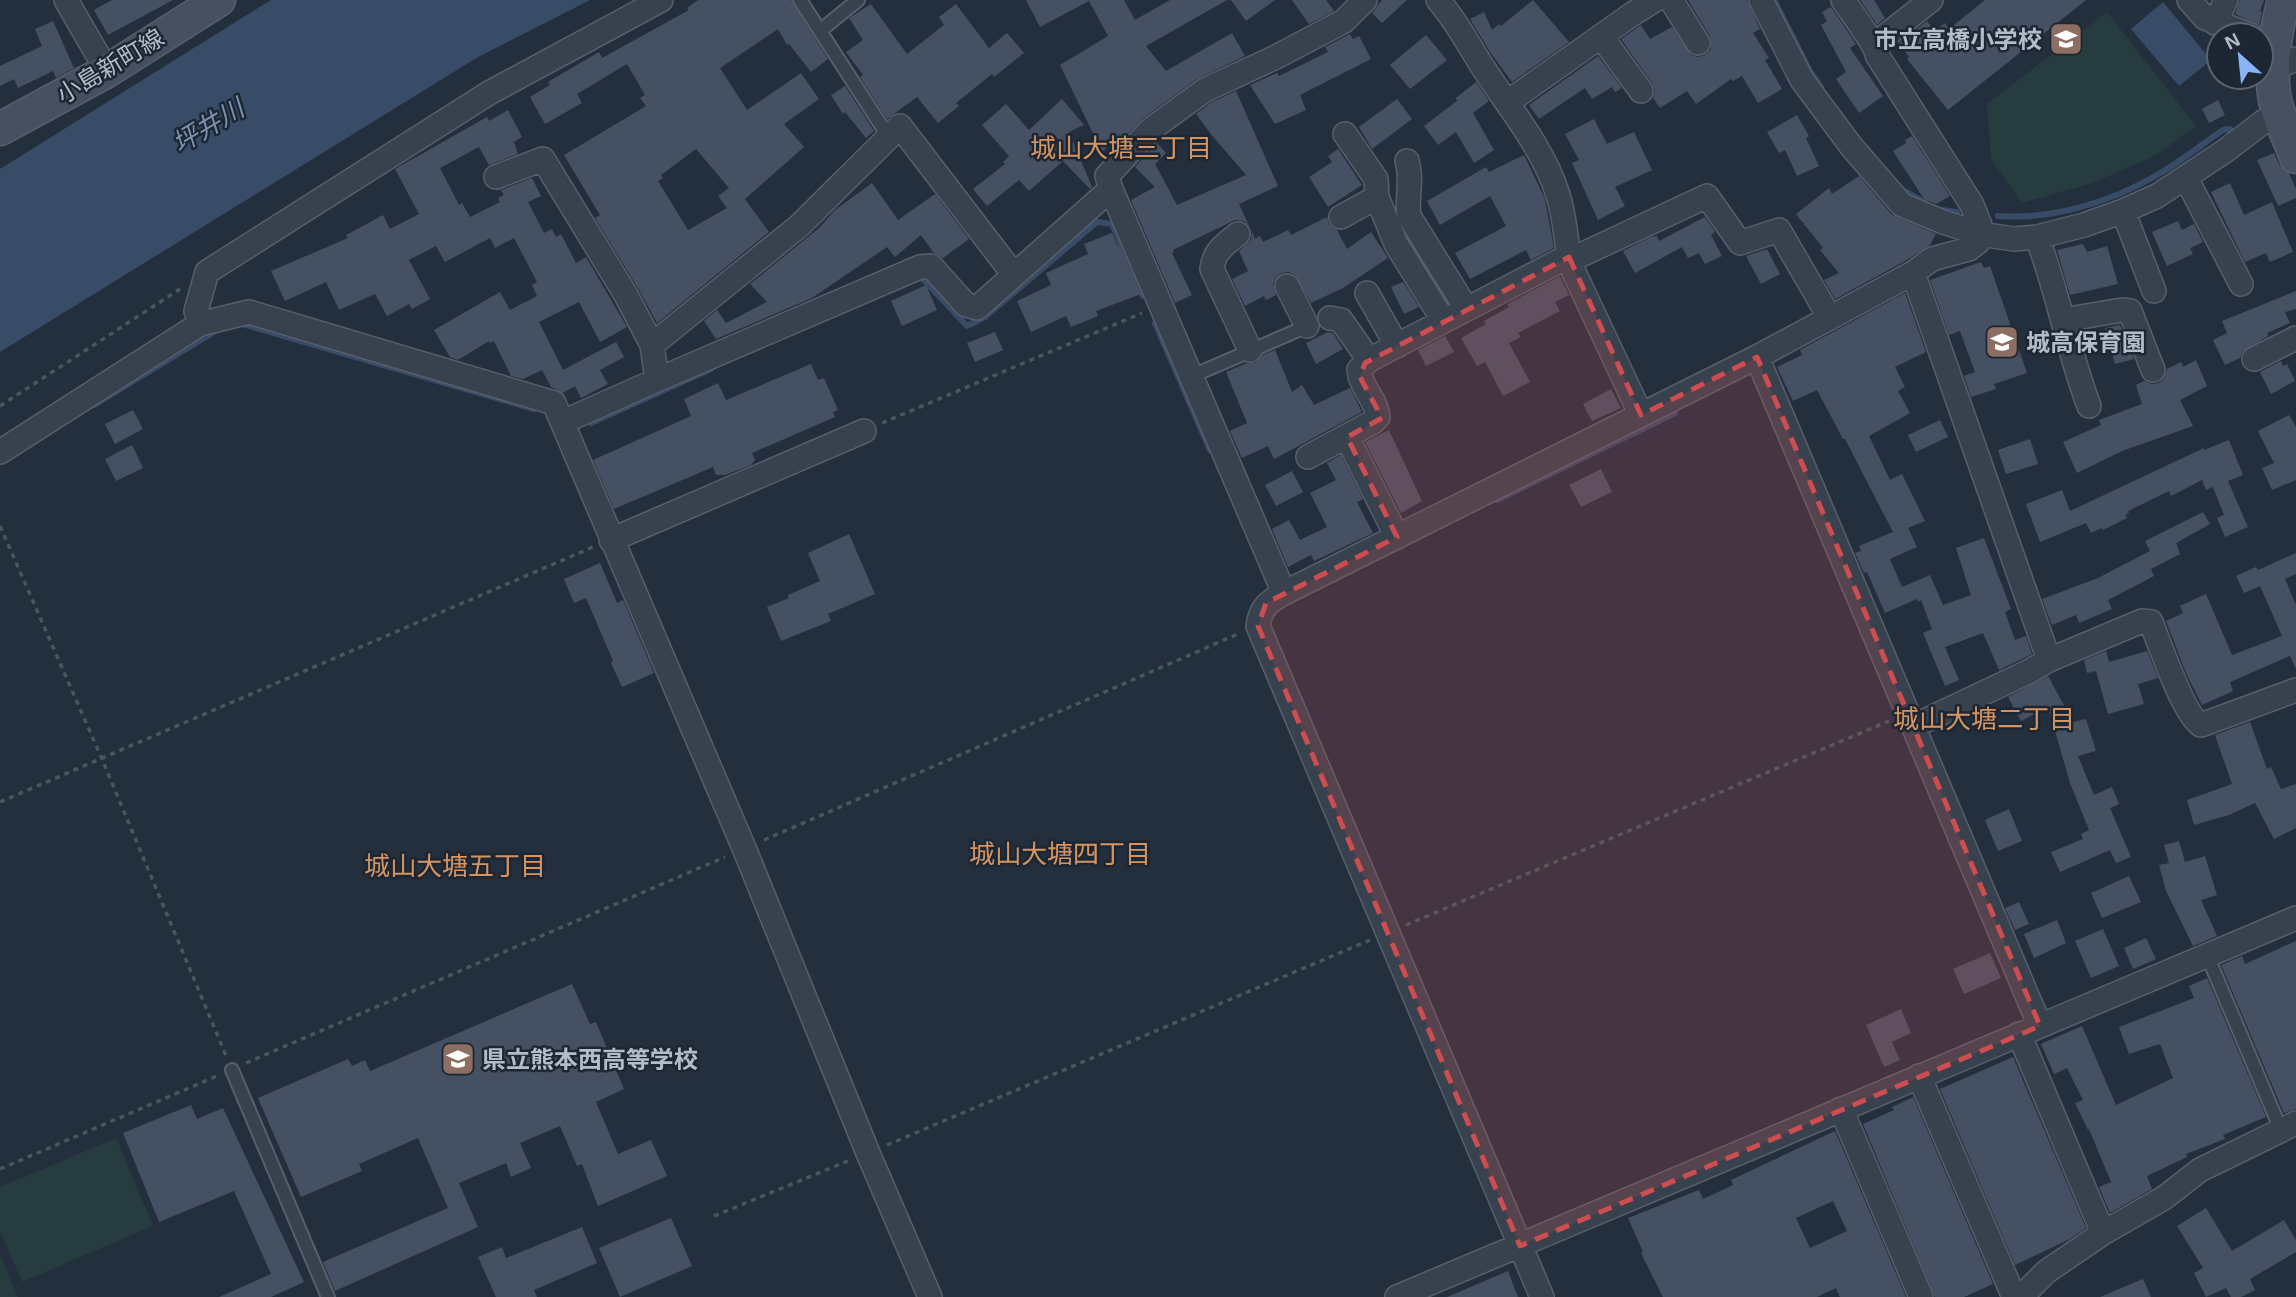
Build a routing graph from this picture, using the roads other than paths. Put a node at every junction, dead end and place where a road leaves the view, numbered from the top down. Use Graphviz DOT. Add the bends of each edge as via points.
graph roads {
  1 [pos="66,0"];
  2 [pos="219,0"];
  3 [pos="661,0"];
  4 [pos="800,0"];
  5 [pos="858,0"];
  6 [pos="1365,0"];
  7 [pos="1438,0"];
  8 [pos="1655,0"];
  9 [pos="1671,0"];
  10 [pos="1761,0"];
  11 [pos="1843,0"];
  12 [pos="1931,0"];
  13 [pos="2189,0"];
  14 [pos="2225,0"];
  15 [pos="2284,0"];
  16 [pos="1625,7"];
  17 [pos="2211,21"];
  18 [pos="2216,21"];
  19 [pos="821,30"];
  20 [pos="2275,34"];
  21 [pos="1601,36"];
  22 [pos="1698,43"];
  23 [pos="1876,46"];
  24 [pos="107,71"];
  25 [pos="1641,91"];
  26 [pos="2273,91"];
  27 [pos="1508,102"];
  28 [pos="2279,114"];
  29 [pos="0,130"];
  30 [pos="1345,134"];
  31 [pos="888,136"];
  32 [pos="2296,156"];
  33 [pos="1407,161"];
  34 [pos="496,177"];
  35 [pos="2186,178"];
  36 [pos="1111,189"];
  37 [pos="1377,197"];
  38 [pos="2123,211"];
  39 [pos="1341,217"];
  40 [pos="1238,234"];
  41 [pos="1980,234"];
  42 [pos="2037,237"];
  43 [pos="1569,257"];
  44 [pos="1913,273"];
  45 [pos="1014,275"];
  46 [pos="2241,284"];
  47 [pos="1287,286"];
  48 [pos="2154,291"];
  49 [pos="1367,293"];
  50 [pos="1466,308"];
  51 [pos="1330,317"];
  52 [pos="1830,318"];
  53 [pos="1443,320"];
  54 [pos="2063,320"];
  55 [pos="200,324"];
  56 [pos="1307,326"];
  57 [pos="2296,338"];
  58 [pos="652,345"];
  59 [pos="1397,346"];
  60 [pos="1250,350"];
  61 [pos="1757,357"];
  62 [pos="2255,359"];
  63 [pos="1369,360"];
  64 [pos="2153,370"];
  65 [pos="1192,376"];
  66 [pos="657,380"];
  67 [pos="2089,406"];
  68 [pos="1641,415"];
  69 [pos="563,422"];
  70 [pos="864,431"];
  71 [pos="1347,437"];
  72 [pos="0,452"];
  73 [pos="1308,457"];
  74 [pos="1397,537"];
  75 [pos="611,540"];
  76 [pos="1284,593"];
  77 [pos="2049,660"];
  78 [pos="2296,690"];
  79 [pos="1911,719"];
  80 [pos="2296,918"];
  81 [pos="2207,955"];
  82 [pos="2029,1030"];
  83 [pos="232,1070"];
  84 [pos="1919,1076"];
  85 [pos="1841,1109"];
  86 [pos="2288,1126"];
  87 [pos="2103,1233"];
  88 [pos="1520,1245"];
  89 [pos="328,1297"];
  90 [pos="930,1297"];
  91 [pos="1397,1297"];
  92 [pos="1542,1297"];
  93 [pos="1921,1297"];
  94 [pos="2014,1297"];
  95 [pos="2021,1297"];
  1 -- 24 [label="street"];
  2 -- 24 [label="main road, 小島新町線"];
  3 -- 55 [label="street" via="489,93 208,272 196,311"];
  4 -- 19 [label="lane"];
  5 -- 19 [label="lane"];
  6 -- 36 [label="street" via="1344,21 1205,90 1150,130 1107,176"];
  7 -- 27 [label="street" via="1457,21"];
  8 -- 16 [label="street"];
  9 -- 22 [label="street"];
  10 -- 41 [label="street" via="1802,80 1902,205"];
  11 -- 23 [label="street"];
  12 -- 23 [label="street"];
  13 -- 17 [label="street"];
  14 -- 18 [label="street"];
  15 -- 20 [label="main road"];
  16 -- 21 [label="street"];
  19 -- 31 [label="lane"];
  21 -- 25 [label="street"];
  21 -- 27 [label="street"];
  23 -- 41 [label="street" via="1877,55 1972,205"];
  24 -- 29 [label="main road, 小島新町線"];
  26 -- 28 [label="main road"];
  27 -- 43 [label="street" via="1558,193"];
  28 -- 32 [label="main road"];
  28 -- 35 [label="street"];
  30 -- 37 [label="street" via="1376,179"];
  31 -- 45 [label="street" via="900,126"];
  31 -- 58 [label="street" via="799,226"];
  33 -- 50 [label="street" via="1411,173 1409,216"];
  34 -- 58 [label="street" via="544,159"];
  35 -- 38 [label="street"];
  35 -- 46 [label="street"];
  36 -- 45 [label="street"];
  36 -- 65 [label="street"];
  37 -- 39 [label="street"];
  37 -- 53 [label="street" via="1396,244"];
  38 -- 42 [label="street"];
  38 -- 48 [label="street"];
  40 -- 60 [label="street" via="1222,246 1212,269"];
  41 -- 42 [label="street"];
  41 -- 44 [label="street" via="1969,249 1932,259"];
  42 -- 54 [label="street"];
  43 -- 50 [label="street"];
  43 -- 52 [label="street" via="1581,256 1707,195 1740,243 1779,230"];
  43 -- 68 [label="street"];
  44 -- 52 [label="street"];
  44 -- 77 [label="street"];
  45 -- 66 [label="street" via="977,308 966,305 931,266 920,267"];
  47 -- 56 [label="street"];
  49 -- 59 [label="street"];
  50 -- 53 [label="street"];
  51 -- 56 [label="lane"];
  51 -- 63 [label="street" via="1341,320"];
  52 -- 61 [label="street"];
  53 -- 59 [label="street"];
  54 -- 64 [label="street" via="2130,312"];
  54 -- 67 [label="street"];
  55 -- 69 [label="street" via="249,312 554,403"];
  55 -- 72 [label="street"];
  56 -- 60 [label="lane"];
  57 -- 62 [label="street"];
  58 -- 66 [label="street"];
  59 -- 63 [label="street"];
  60 -- 65 [label="lane"];
  61 -- 68 [label="street"];
  61 -- 79 [label="street"];
  63 -- 71 [label="street" via="1359,370 1360,377 1378,417"];
  65 -- 76 [label="street"];
  66 -- 69 [label="street"];
  68 -- 74 [label="street"];
  69 -- 75 [label="street"];
  70 -- 75 [label="street"];
  71 -- 73 [label="street"];
  71 -- 74 [label="street"];
  74 -- 76 [label="street"];
  75 -- 90 [label="street"];
  76 -- 88 [label="street" via="1266,603 1258,626"];
  77 -- 78 [label="street" via="2142,621 2151,622 2194,722 2201,726"];
  77 -- 79 [label="street" via="2028,673"];
  79 -- 82 [label="street"];
  80 -- 81 [label="street"];
  81 -- 82 [label="street"];
  81 -- 86 [label="lane"];
  82 -- 84 [label="street"];
  82 -- 87 [label="street"];
  83 -- 89 [label="lane"];
  84 -- 85 [label="street"];
  84 -- 94 [label="street"];
  85 -- 88 [label="street"];
  85 -- 93 [label="street"];
  86 -- 87 [label="street" via="2200,1170 2164,1198"];
  87 -- 95 [label="street" via="2046,1272"];
  88 -- 91 [label="street"];
  88 -- 92 [label="street"];
}
